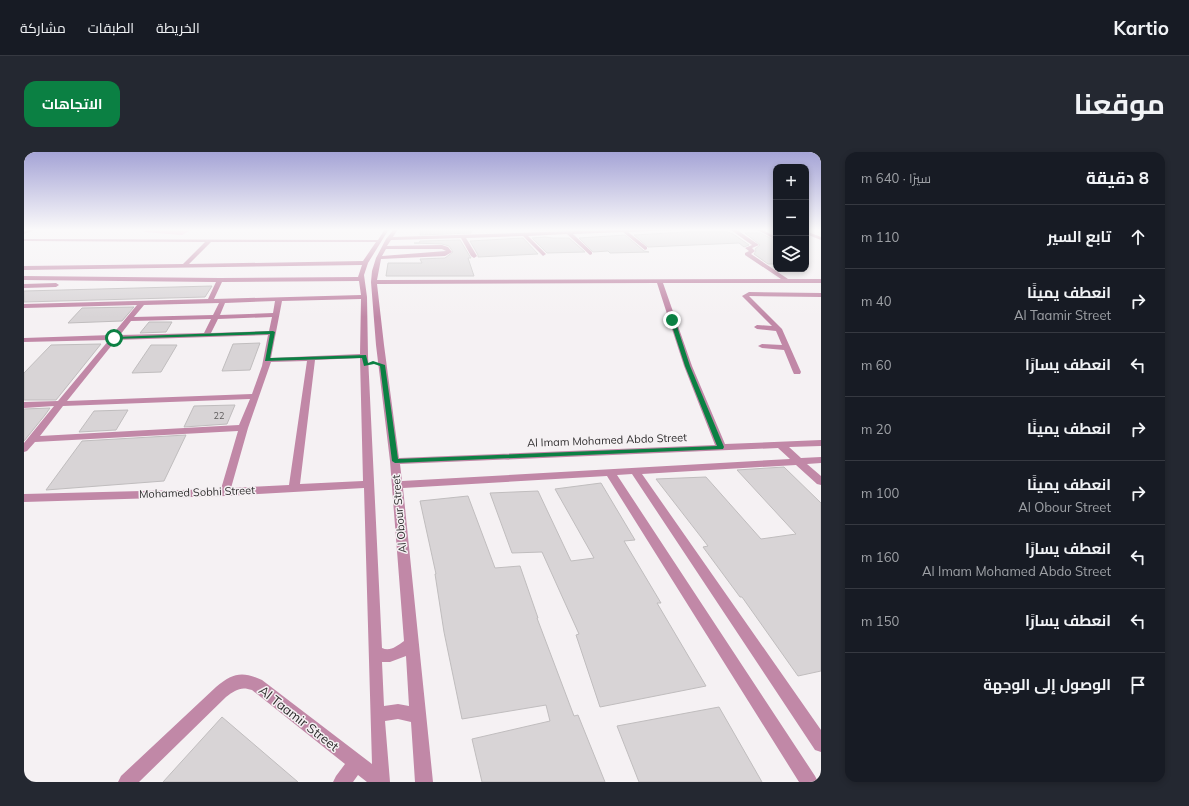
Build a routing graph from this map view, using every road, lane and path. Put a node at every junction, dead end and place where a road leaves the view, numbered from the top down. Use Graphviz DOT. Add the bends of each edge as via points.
graph roads {
  1 [pos="192,258"];
  2 [pos="369,258"];
  3 [pos="378,258"];
  4 [pos="754,258"];
  5 [pos="365,263"];
  6 [pos="184,266"];
  7 [pos="24,268"];
  8 [pos="24,278"];
  9 [pos="119,279"];
  10 [pos="361,279"];
  11 [pos="220,280"];
  12 [pos="787,281"];
  13 [pos="374,282"];
  14 [pos="660,282"];
  15 [pos="821,282"];
  16 [pos="24,286"];
  17 [pos="821,295"];
  18 [pos="364,297"];
  19 [pos="279,299"];
  20 [pos="210,301"];
  21 [pos="223,301"];
  22 [pos="142,303"];
  23 [pos="24,306"];
  24 [pos="744,306"];
  25 [pos="757,307"];
  26 [pos="276,315"];
  27 [pos="216,316"];
  28 [pos="130,319"];
  29 [pos="757,327"];
  30 [pos="779,329"];
  31 [pos="273,332"];
  32 [pos="206,335"];
  33 [pos="114,338"];
  34 [pos="24,340"];
  35 [pos="33,340"];
  36 [pos="380,345"];
  37 [pos="762,346"];
  38 [pos="788,348"];
  39 [pos="24,349"];
  40 [pos="365,356"];
  41 [pos="311,358"];
  42 [pos="267,360"];
  43 [pos="382,365"];
  44 [pos="797,372"];
  45 [pos="254,396"];
  46 [pos="61,403"];
  47 [pos="24,405"];
  48 [pos="243,428"];
  49 [pos="32,439"];
  50 [pos="821,443"];
  51 [pos="781,445"];
  52 [pos="720,447"];
  53 [pos="24,449"];
  54 [pos="821,460"];
  55 [pos="395,461"];
  56 [pos="799,461"];
  57 [pos="634,470"];
  58 [pos="610,472"];
  59 [pos="821,482"];
  60 [pos="369,484"];
  61 [pos="396,485"];
  62 [pos="294,488"];
  63 [pos="225,492"];
  64 [pos="24,498"];
  65 [pos="412,643"];
  66 [pos="376,652"];
  67 [pos="377,716"];
  68 [pos="419,718"];
  69 [pos="821,744"];
  70 [pos="357,763"];
  71 [pos="128,782"];
  72 [pos="342,782"];
  73 [pos="381,782"];
  74 [pos="424,782"];
  75 [pos="809,782"];
  1 -- 6 [label="street"];
  2 -- 5 [label="street, Al Obour Street"];
  3 -- 13 [label="street, Al Obour Street"];
  4 -- 12 [label="street"];
  5 -- 6 [label="street"];
  5 -- 10 [label="street, Al Obour Street"];
  6 -- 7 [label="street"];
  8 -- 9 [label="street"];
  9 -- 11 [label="street"];
  9 -- 16 [label="street" via="93,283"];
  10 -- 11 [label="street"];
  10 -- 18 [label="street, Al Obour Street"];
  11 -- 20 [label="street"];
  12 -- 14 [label="street"];
  12 -- 15 [label="street"];
  13 -- 14 [label="street"];
  13 -- 36 [label="street, Al Obour Street"];
  14 -- 52 [label="street" via="688,366"];
  17 -- 25 [label="street" via="746,295"];
  18 -- 19 [label="street"];
  18 -- 40 [label="street, Al Obour Street"];
  19 -- 21 [label="street"];
  19 -- 26 [label="street"];
  20 -- 21 [label="street"];
  20 -- 22 [label="street"];
  21 -- 27 [label="street"];
  22 -- 23 [label="street"];
  22 -- 28 [label="street"];
  24 -- 25 [label="street"];
  25 -- 30 [label="street"];
  26 -- 27 [label="street"];
  26 -- 31 [label="street"];
  27 -- 28 [label="street"];
  27 -- 32 [label="street"];
  28 -- 33 [label="street"];
  29 -- 30 [label="street"];
  30 -- 38 [label="street"];
  31 -- 32 [label="street"];
  31 -- 42 [label="street"];
  32 -- 33 [label="street"];
  33 -- 35 [label="street"];
  33 -- 46 [label="street"];
  34 -- 35 [label="street"];
  35 -- 39 [label="street"];
  36 -- 40 [label="street" via="374,346"];
  36 -- 43 [label="street, Al Obour Street"];
  37 -- 38 [label="street"];
  38 -- 44 [label="street"];
  40 -- 41 [label="street"];
  40 -- 43 [label="street" via="373,363"];
  40 -- 60 [label="street, Al Obour Street"];
  41 -- 42 [label="street"];
  41 -- 62 [label="street"];
  42 -- 45 [label="street"];
  43 -- 55 [label="street, Al Obour Street"];
  45 -- 46 [label="street"];
  45 -- 48 [label="street"];
  46 -- 47 [label="street"];
  46 -- 49 [label="street"];
  48 -- 49 [label="street"];
  48 -- 63 [label="street"];
  49 -- 53 [label="street"];
  50 -- 51 [label="street, Al Imam Mohamed Abdo Street"];
  51 -- 52 [label="street, Al Imam Mohamed Abdo Street"];
  51 -- 56 [label="street"];
  52 -- 55 [label="street, Al Imam Mohamed Abdo Street"];
  54 -- 56 [label="street"];
  55 -- 61 [label="street, Al Obour Street"];
  56 -- 57 [label="street"];
  56 -- 59 [label="street"];
  57 -- 58 [label="street"];
  57 -- 69 [label="street"];
  58 -- 61 [label="street"];
  58 -- 75 [label="street"];
  60 -- 62 [label="street, Mohamed Sobhi Street"];
  60 -- 66 [label="street, Al Obour Street"];
  61 -- 65 [label="street, Al Obour Street"];
  62 -- 63 [label="street, Mohamed Sobhi Street"];
  63 -- 64 [label="street, Mohamed Sobhi Street"];
  65 -- 66 [label="street" via="392,656"];
  65 -- 68 [label="street, Al Obour Street"];
  66 -- 67 [label="street, Al Obour Street"];
  67 -- 68 [label="street" via="397,711"];
  67 -- 73 [label="street, Al Obour Street"];
  68 -- 74 [label="street, Al Obour Street"];
  70 -- 71 [label="street, Al Taamir Street" via="256,685 248,681 238,681 220,692"];
  70 -- 72 [label="street"];
  70 -- 73 [label="street, Al Taamir Street"];
}
